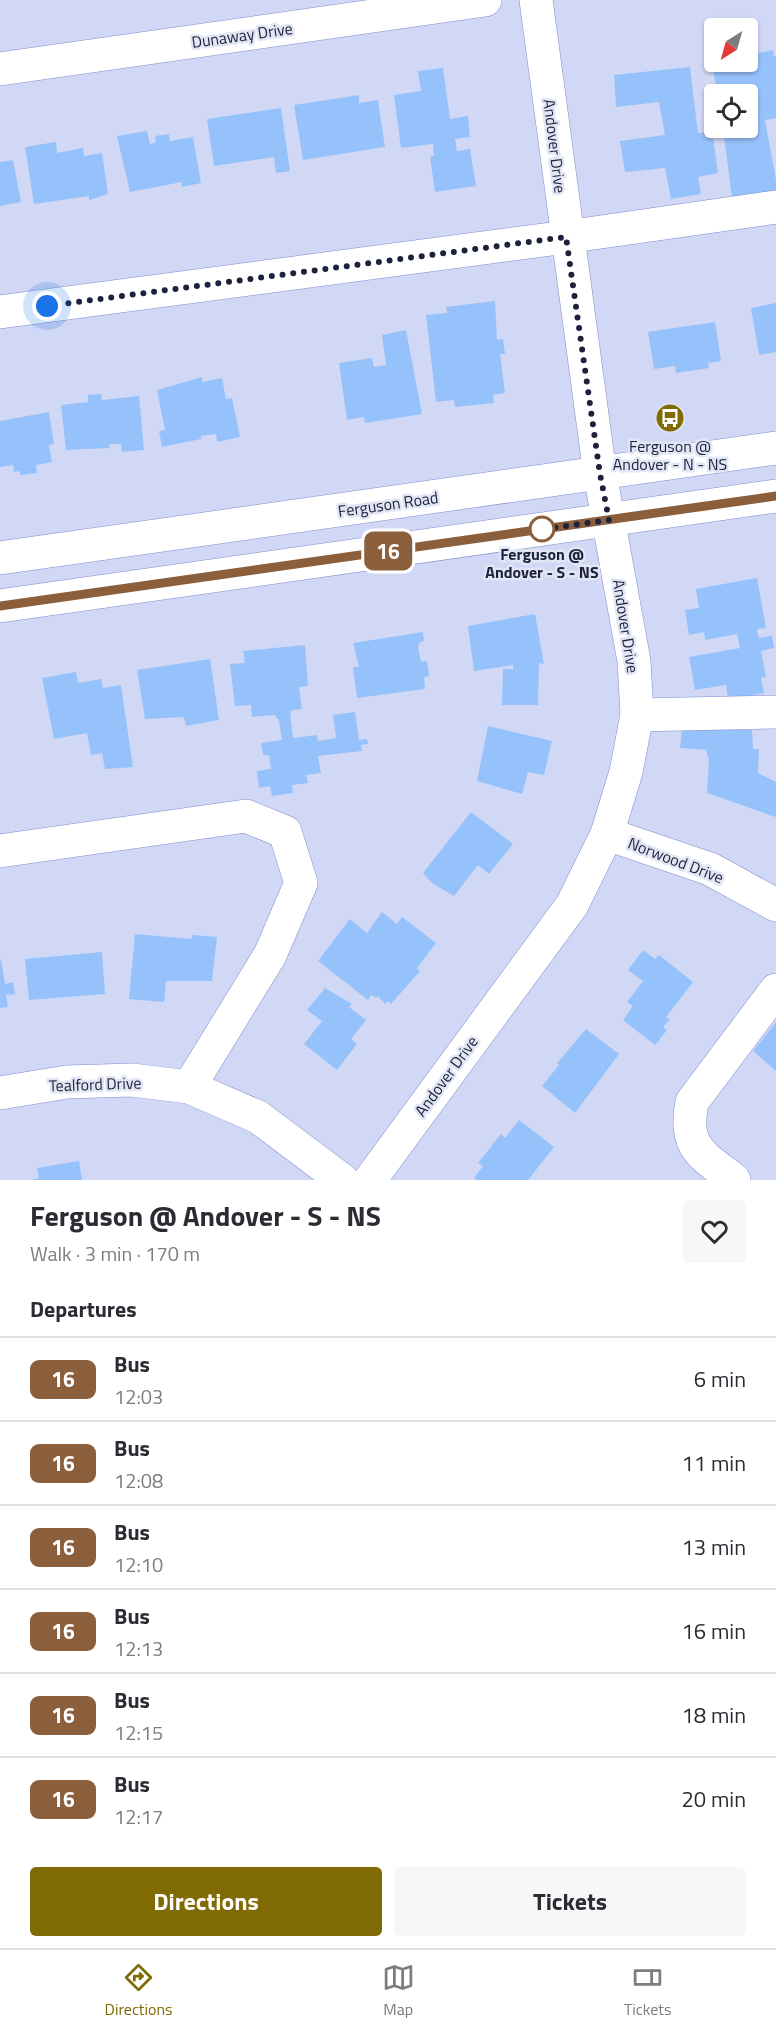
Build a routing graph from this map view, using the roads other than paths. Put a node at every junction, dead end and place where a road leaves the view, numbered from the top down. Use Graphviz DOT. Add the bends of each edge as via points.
graph roads {
  1 [pos="484,0"];
  2 [pos="536,0"];
  3 [pos="0,69"];
  4 [pos="776,207"];
  5 [pos="566,237"];
  6 [pos="0,312"];
  7 [pos="776,448"];
  8 [pos="600,474"];
  9 [pos="776,496"];
  10 [pos="609,520"];
  11 [pos="0,558"];
  12 [pos="0,606"];
  13 [pos="776,712"];
  14 [pos="638,715"];
  15 [pos="607,834"];
  16 [pos="0,850"];
  17 [pos="776,905"];
  18 [pos="776,990"];
  19 [pos="189,1088"];
  20 [pos="0,1093"];
  21 [pos="342,1180"];
  22 [pos="370,1180"];
  23 [pos="734,1180"];
  1 -- 3 [label="street, Dunaway Drive"];
  2 -- 5 [label="street, Andover Drive"];
  4 -- 5 [label="street"];
  5 -- 6 [label="street"];
  5 -- 8 [label="street, Andover Drive"];
  7 -- 8 [label="street, Ferguson Road"];
  8 -- 10 [label="street, Andover Drive"];
  8 -- 11 [label="street, Ferguson Road"];
  9 -- 10 [label="street"];
  10 -- 12 [label="street"];
  10 -- 14 [label="street, Andover Drive" via="634,661"];
  13 -- 14 [label="street"];
  14 -- 15 [label="street, Andover Drive"];
  15 -- 17 [label="street, Norwood Drive" via="710,869"];
  15 -- 22 [label="street, Andover Drive" via="572,905"];
  16 -- 19 [label="street" via="246,816 285,832 301,883 270,956"];
  18 -- 23 [label="street" via="692,1102 690,1137 704,1157"];
  19 -- 20 [label="street, Tealford Drive" via="121,1080 67,1082"];
  19 -- 21 [label="street, Tealford Drive" via="258,1117"];
}
